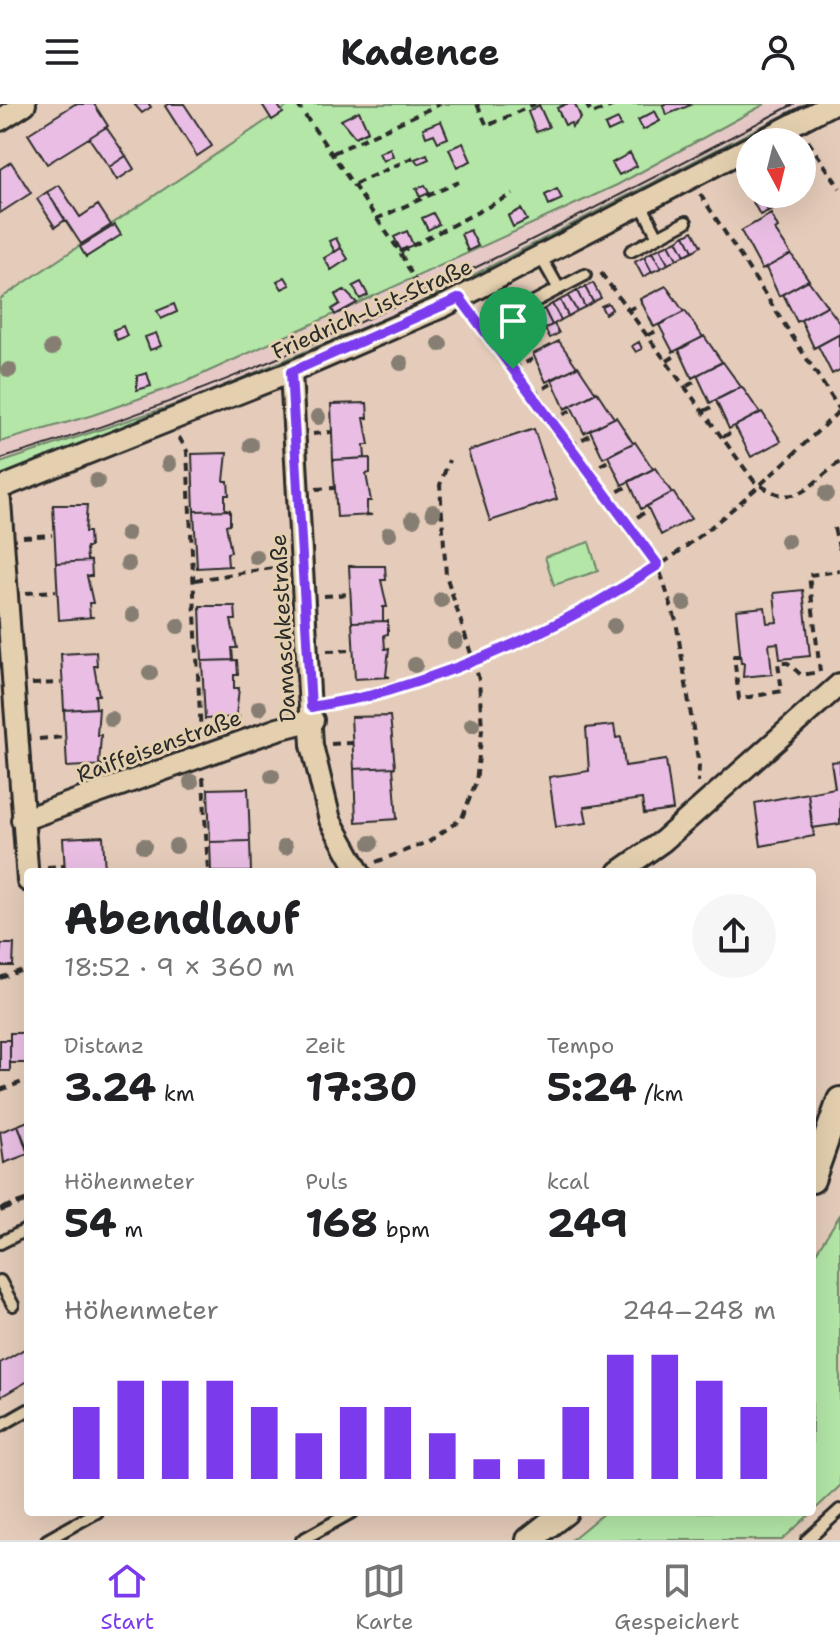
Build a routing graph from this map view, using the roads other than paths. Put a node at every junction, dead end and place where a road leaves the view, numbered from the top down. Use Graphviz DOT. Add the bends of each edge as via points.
graph roads {
  1 [pos="25,104"];
  2 [pos="832,104"];
  3 [pos="0,120"];
  4 [pos="786,128"];
  5 [pos="736,156"];
  6 [pos="641,204"];
  7 [pos="686,222"];
  8 [pos="658,237"];
  9 [pos="631,251"];
  10 [pos="541,257"];
  11 [pos="585,275"];
  12 [pos="559,289"];
  13 [pos="524,307"];
  14 [pos="291,372"];
  15 [pos="0,488"];
  16 [pos="0,501"];
  17 [pos="5,596"];
  18 [pos="833,678"];
  19 [pos="312,714"];
  20 [pos="22,820"];
  21 [pos="27,868"];
  22 [pos="357,868"];
  23 [pos="624,868"];
  24 [pos="840,1100"];
  25 [pos="816,1169"];
  26 [pos="24,1231"];
  27 [pos="0,1243"];
  28 [pos="0,1281"];
  29 [pos="13,1305"];
  30 [pos="24,1412"];
  31 [pos="0,1426"];
  32 [pos="840,1510"];
  33 [pos="90,1516"];
  34 [pos="345,1516"];
  35 [pos="560,1516"];
  36 [pos="47,1540"];
  37 [pos="302,1540"];
  38 [pos="529,1540"];
  39 [pos="807,1540"];
  1 -- 3 [label="street"];
  2 -- 4 [label="street, Friedrich-List-Straße"];
  5 -- 6 [label="street, Friedrich-List-Straße"];
  6 -- 8 [label="lane"];
  6 -- 10 [label="street, Friedrich-List-Straße"];
  7 -- 8 [label="lane"];
  8 -- 9 [label="lane"];
  10 -- 12 [label="lane"];
  10 -- 14 [label="street, Friedrich-List-Straße"];
  11 -- 12 [label="lane"];
  12 -- 13 [label="lane"];
  14 -- 15 [label="street, Friedrich-List-Straße"];
  14 -- 19 [label="street, Damaschkestraße"];
  16 -- 17 [label="street"];
  17 -- 20 [label="street"];
  18 -- 23 [label="street" via="695,813"];
  19 -- 20 [label="street, Raiffeisenstraße"];
  19 -- 22 [label="street, Damaschkestraße" via="312,745 330,820"];
  20 -- 21 [label="street"];
  24 -- 25 [label="street"];
  26 -- 27 [label="lane"];
  28 -- 29 [label="lane"];
  30 -- 31 [label="lane"];
  32 -- 39 [label="lane"];
  33 -- 36 [label="lane"];
  34 -- 37 [label="lane"];
  35 -- 38 [label="street"];
}
